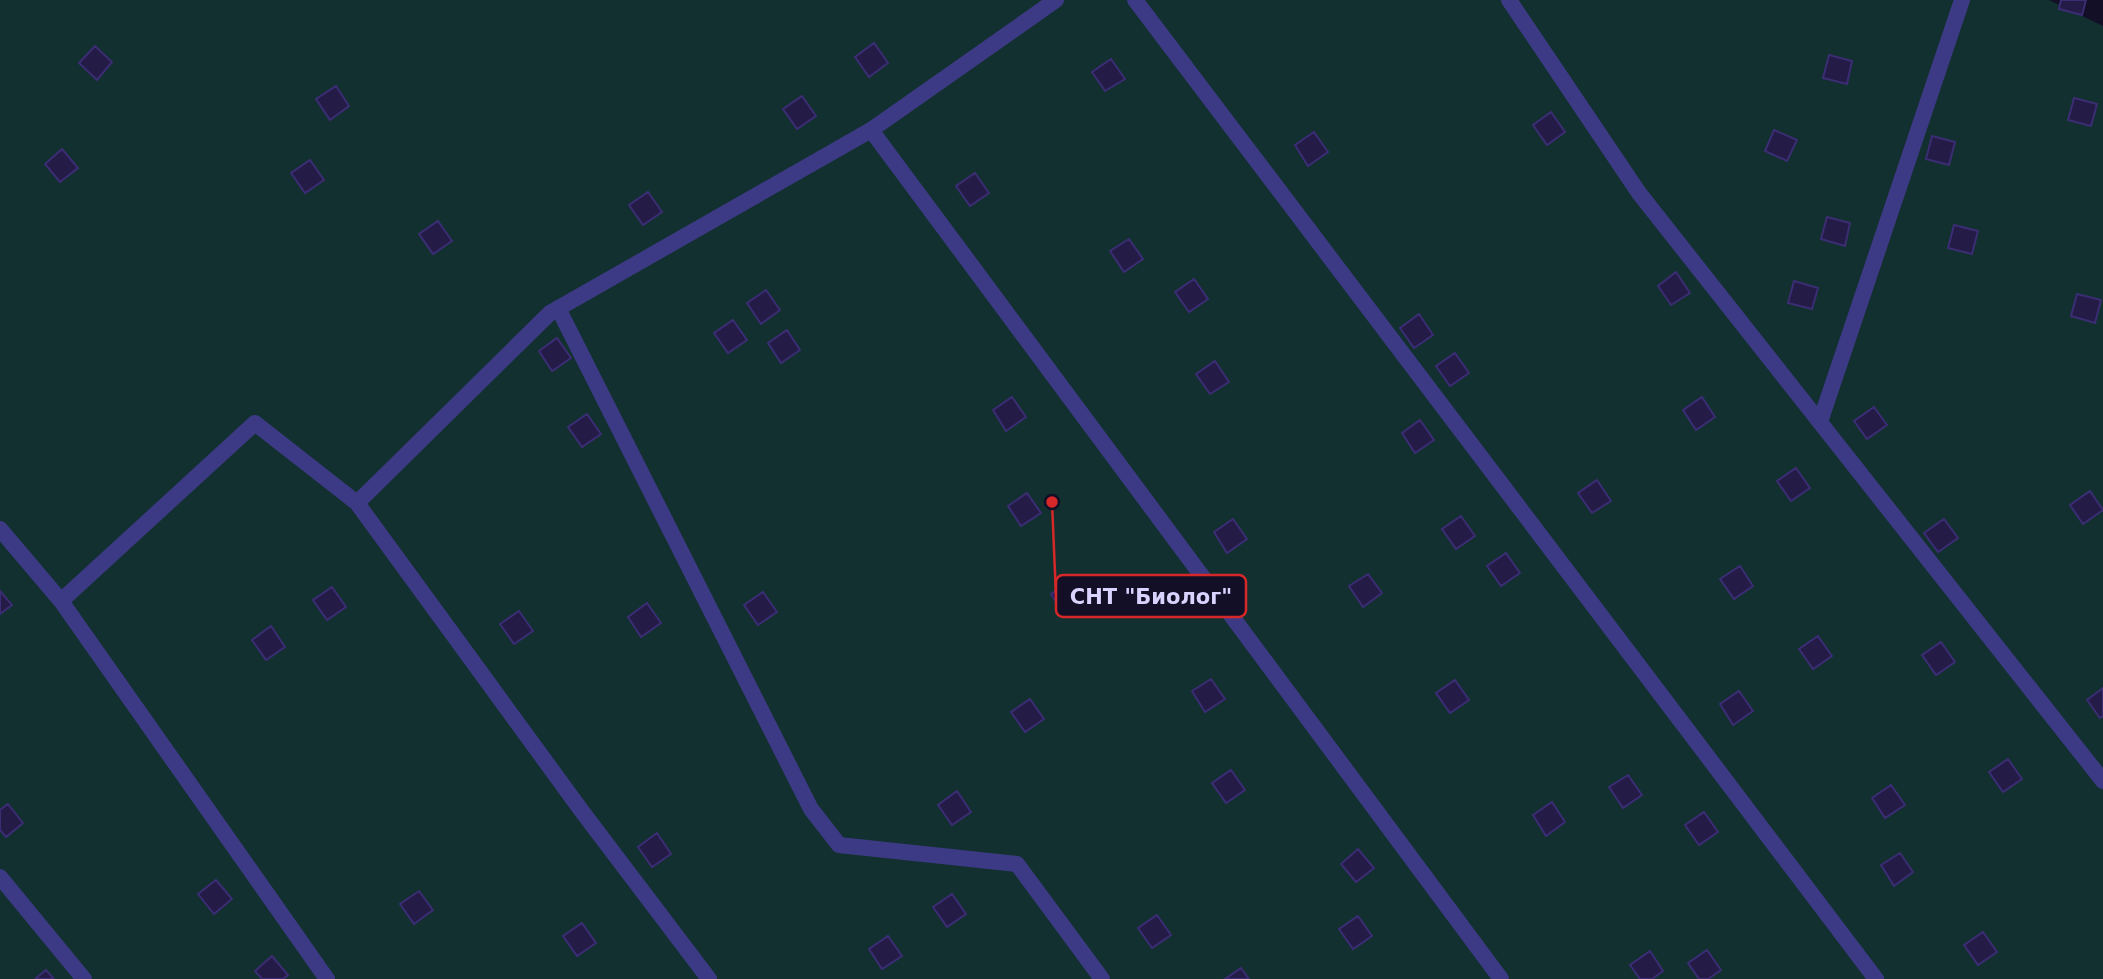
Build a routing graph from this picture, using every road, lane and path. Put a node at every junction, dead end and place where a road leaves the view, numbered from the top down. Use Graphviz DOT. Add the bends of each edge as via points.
graph roads {
  1 [pos="1056,0"];
  2 [pos="1135,0"];
  3 [pos="1509,0"];
  4 [pos="1962,0"];
  5 [pos="871,131"];
  6 [pos="558,308"];
  7 [pos="1819,422"];
  8 [pos="357,503"];
  9 [pos="0,529"];
  10 [pos="61,601"];
  11 [pos="2103,780"];
  12 [pos="0,877"];
  13 [pos="83,979"];
  14 [pos="327,979"];
  15 [pos="709,979"];
  16 [pos="1102,979"];
  17 [pos="1501,979"];
  18 [pos="1876,979"];
  1 -- 5 [label="lane"];
  2 -- 18 [label="lane"];
  3 -- 7 [label="lane" via="1639,193"];
  4 -- 7 [label="lane"];
  5 -- 6 [label="lane"];
  5 -- 17 [label="lane"];
  6 -- 8 [label="lane"];
  6 -- 16 [label="lane" via="811,809 839,845 1017,864"];
  7 -- 11 [label="lane"];
  8 -- 10 [label="lane" via="255,423"];
  8 -- 15 [label="lane"];
  9 -- 10 [label="lane"];
  10 -- 14 [label="lane"];
  12 -- 13 [label="lane"];
}
